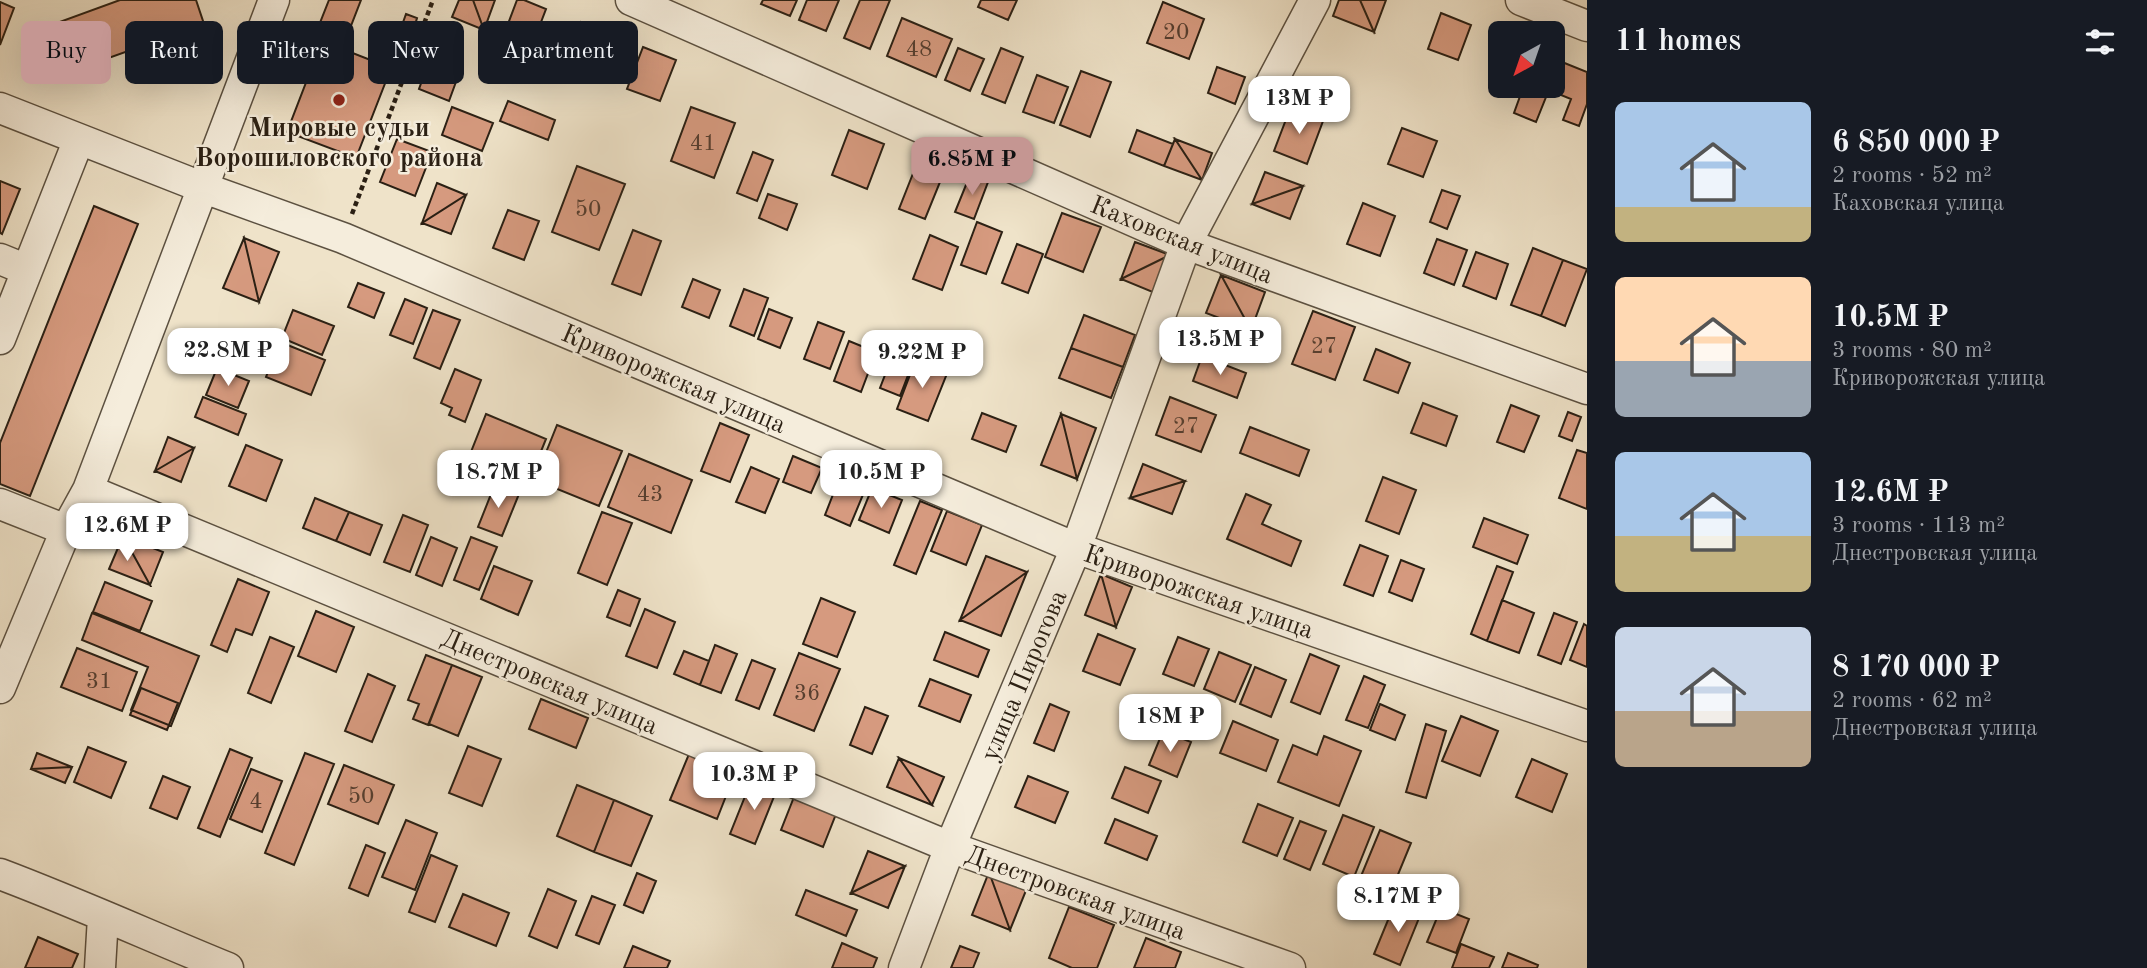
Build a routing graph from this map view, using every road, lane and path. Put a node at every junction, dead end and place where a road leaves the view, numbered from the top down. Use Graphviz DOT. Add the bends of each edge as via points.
graph roads {
  1 [pos="274,0"];
  2 [pos="433,0"];
  3 [pos="631,0"];
  4 [pos="1315,0"];
  5 [pos="1521,0"];
  6 [pos="1587,26"];
  7 [pos="0,108"];
  8 [pos="79,139"];
  9 [pos="204,188"];
  10 [pos="343,238"];
  11 [pos="1186,244"];
  12 [pos="14,265"];
  13 [pos="0,339"];
  14 [pos="1587,389"];
  15 [pos="88,490"];
  16 [pos="0,504"];
  17 [pos="66,530"];
  18 [pos="1076,548"];
  19 [pos="0,688"];
  20 [pos="1587,726"];
  21 [pos="950,847"];
  22 [pos="0,874"];
  23 [pos="103,917"];
  24 [pos="100,968"];
  25 [pos="228,968"];
  26 [pos="904,968"];
  27 [pos="1290,968"];
  1 -- 9 [label="street"];
  2 -- 10 [label="path"];
  3 -- 11 [label="street, Каховская улица"];
  4 -- 11 [label="street, улица Пирогова"];
  5 -- 6 [label="street"];
  7 -- 8 [label="street, Криворожская улица"];
  8 -- 9 [label="street, Криворожская улица"];
  8 -- 12 [label="street"];
  9 -- 10 [label="street, Криворожская улица"];
  9 -- 15 [label="street"];
  10 -- 18 [label="street, Криворожская улица"];
  11 -- 14 [label="street, Каховская улица"];
  11 -- 18 [label="street, улица Пирогова"];
  12 -- 13 [label="street"];
  15 -- 17 [label="street"];
  15 -- 21 [label="street, Днестровская улица"];
  16 -- 17 [label="street"];
  17 -- 19 [label="street"];
  18 -- 20 [label="street, Криворожская улица"];
  18 -- 21 [label="street, улица Пирогова"];
  21 -- 26 [label="street, улица Пирогова"];
  21 -- 27 [label="street, Днестровская улица"];
  22 -- 23 [label="street"];
  23 -- 24 [label="street"];
  23 -- 25 [label="street"];
}
